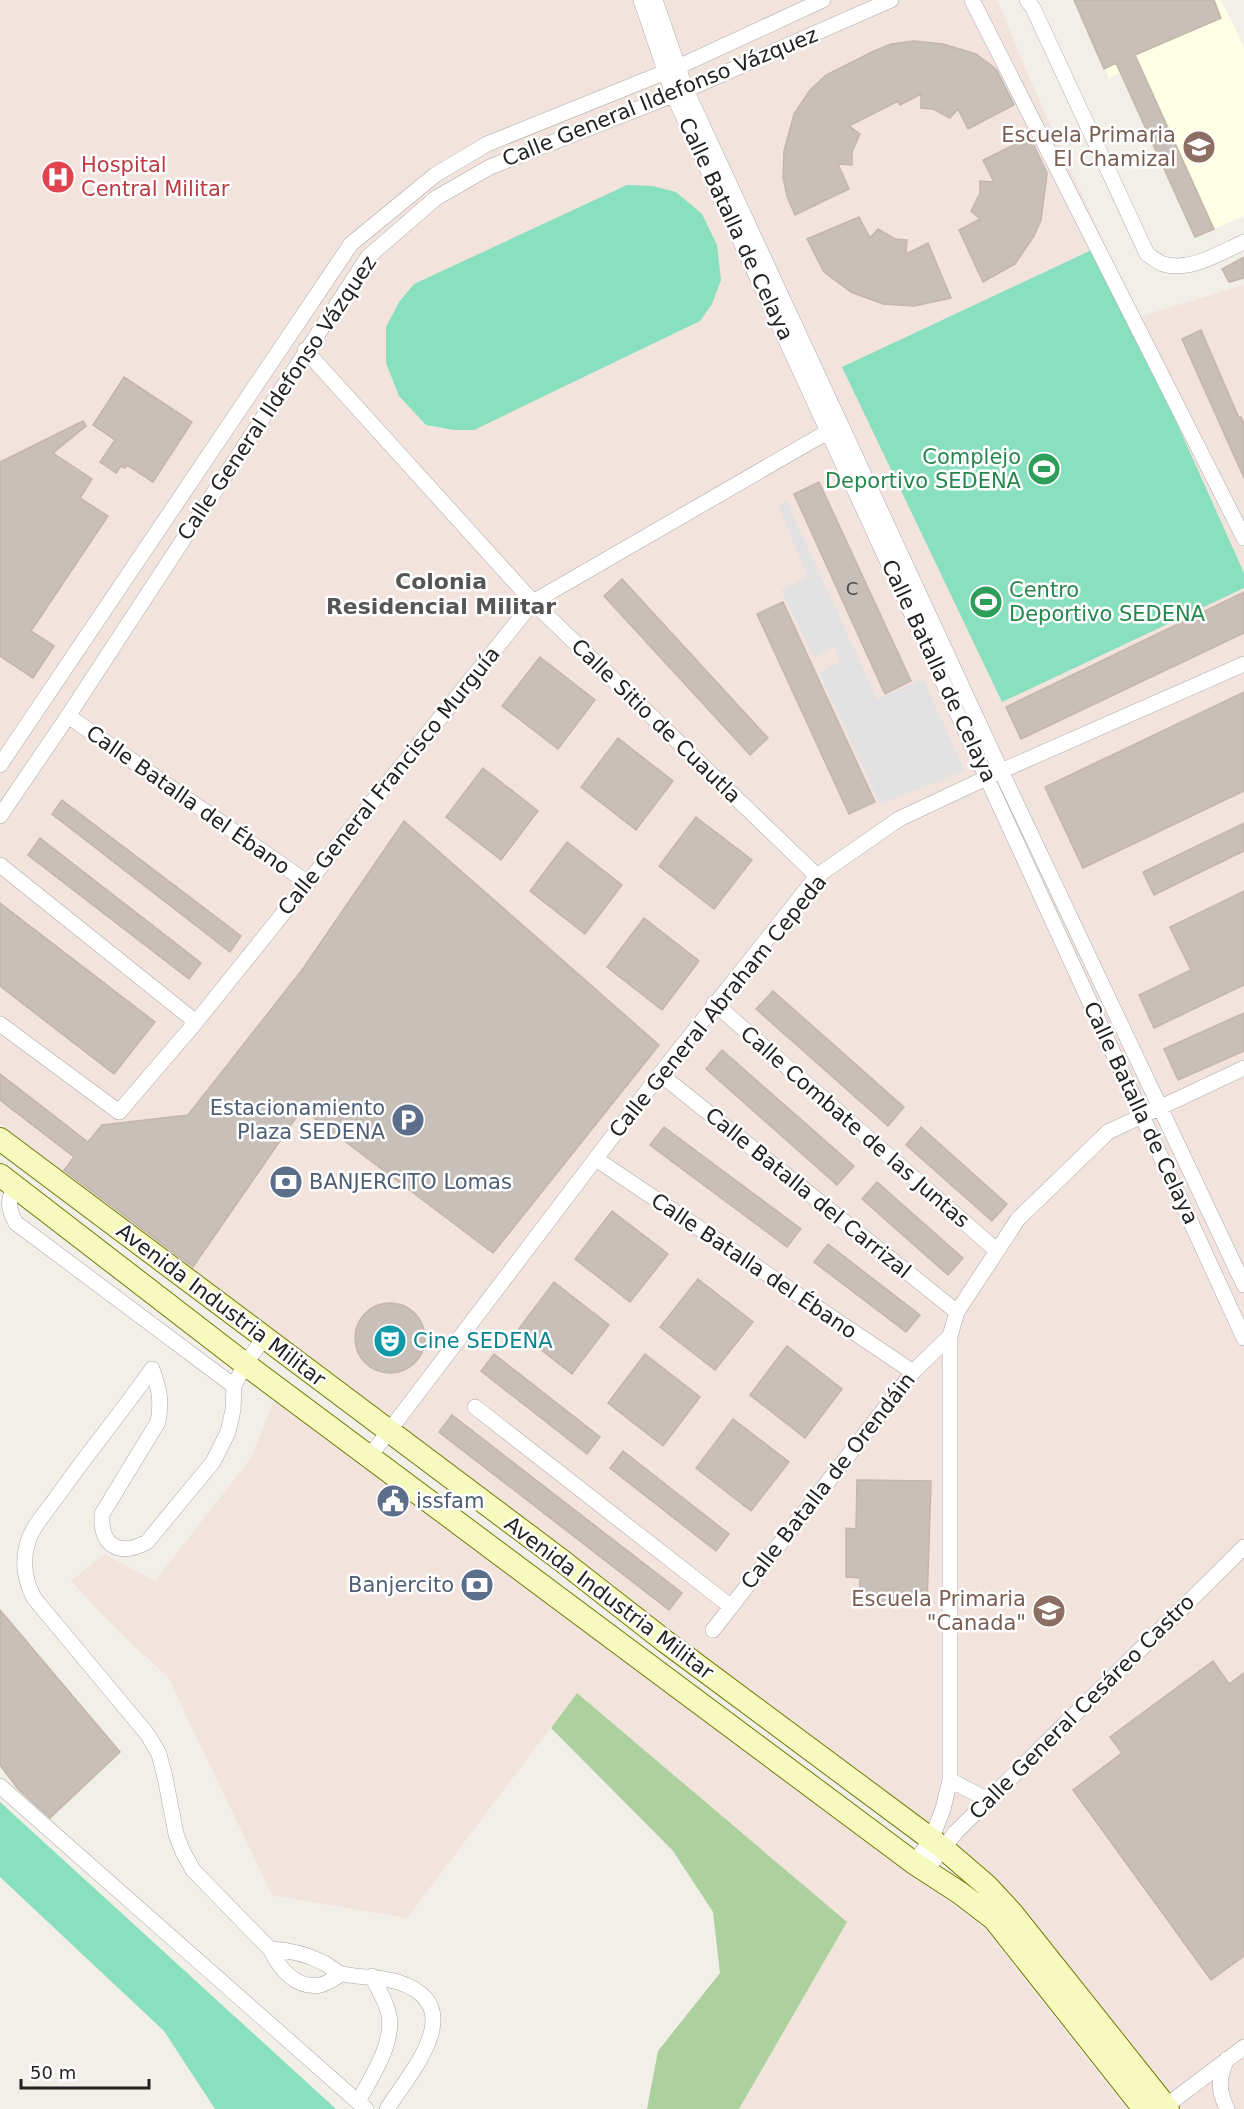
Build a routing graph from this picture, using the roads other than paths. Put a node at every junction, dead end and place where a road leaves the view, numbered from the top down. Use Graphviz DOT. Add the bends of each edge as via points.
graph roads {
  1 [pos="641,0"];
  2 [pos="656,0"];
  3 [pos="823,0"];
  4 [pos="891,0"];
  5 [pos="972,0"];
  6 [pos="1030,3"];
  7 [pos="671,69"];
  8 [pos="680,92"];
  9 [pos="1244,242"];
  10 [pos="305,350"];
  11 [pos="829,431"];
  12 [pos="1244,538"];
  13 [pos="533,602"];
  14 [pos="1244,664"];
  15 [pos="68,716"];
  16 [pos="0,765"];
  17 [pos="994,774"];
  18 [pos="0,816"];
  19 [pos="0,865"];
  20 [pos="817,876"];
  21 [pos="308,884"];
  22 [pos="714,1003"];
  23 [pos="196,1022"];
  24 [pos="0,1024"];
  25 [pos="1244,1068"];
  26 [pos="660,1074"];
  27 [pos="1159,1108"];
  28 [pos="1142,1116"];
  29 [pos="0,1139"];
  30 [pos="596,1159"];
  31 [pos="8,1181"];
  32 [pos="996,1250"];
  33 [pos="1244,1285"];
  34 [pos="957,1312"];
  35 [pos="950,1336"];
  36 [pos="264,1338"];
  37 [pos="1244,1338"];
  38 [pos="245,1364"];
  39 [pos="913,1372"];
  40 [pos="234,1386"];
  41 [pos="475,1407"];
  42 [pos="388,1432"];
  43 [pos="370,1456"];
  44 [pos="1244,1547"];
  45 [pos="730,1606"];
  46 [pos="713,1630"];
  47 [pos="950,1780"];
  48 [pos="0,1786"];
  49 [pos="988,1800"];
  50 [pos="937,1844"];
  51 [pos="920,1867"];
  52 [pos="270,1949"];
  53 [pos="341,1974"];
  54 [pos="372,1976"];
  55 [pos="1244,2047"];
  56 [pos="1227,2059"];
  57 [pos="1220,2075"];
  58 [pos="362,2105"];
  59 [pos="1164,2108"];
  60 [pos="387,2109"];
  61 [pos="1227,2109"];
  1 -- 7 [label="street, Calle Batalla de Celaya"];
  2 -- 7 [label="street, Calle Batalla de Celaya"];
  3 -- 7 [label="street, Calle General Ildefonso Vázquez"];
  4 -- 8 [label="street, Calle General Ildefonso Vázquez"];
  5 -- 12 [label="street"];
  6 -- 9 [label="street" via="1147,254 1163,264 1183,266 1202,262"];
  7 -- 8 [label="street, Calle Batalla de Celaya"];
  7 -- 16 [label="street, Calle General Ildefonso Vázquez" via="487,144 435,175 351,244"];
  8 -- 10 [label="street, Calle General Ildefonso Vázquez" via="490,167 436,198 368,257"];
  8 -- 11 [label="street, Calle Batalla de Celaya"];
  8 -- 17 [label="street, Calle Batalla de Celaya"];
  10 -- 13 [label="street, Calle Sitio de Cuautla"];
  10 -- 15 [label="street, Calle General Ildefonso Vázquez"];
  11 -- 13 [label="street, Calle General Francisco Murguía"];
  11 -- 17 [label="street, Calle Batalla de Celaya"];
  13 -- 20 [label="street, Calle Sitio de Cuautla"];
  13 -- 21 [label="street, Calle General Francisco Murguía"];
  14 -- 17 [label="street, Calle General Abraham Cepeda"];
  15 -- 18 [label="street, Calle General Ildefonso Vázquez"];
  15 -- 21 [label="street, Calle Batalla del Ébano"];
  17 -- 20 [label="street, Calle General Abraham Cepeda" via="898,819"];
  17 -- 27 [label="street, Calle Batalla de Celaya"];
  17 -- 28 [label="street, Calle Batalla de Celaya"];
  19 -- 23 [label="street"];
  20 -- 22 [label="street, Calle General Abraham Cepeda"];
  21 -- 23 [label="street, Calle General Francisco Murguía"];
  22 -- 26 [label="street, Calle General Abraham Cepeda"];
  22 -- 32 [label="street, Calle Combate de las Juntas"];
  23 -- 24 [label="street, Calle General Francisco Murguía" via="119,1112"];
  25 -- 27 [label="street"];
  26 -- 30 [label="street, Calle General Abraham Cepeda"];
  26 -- 34 [label="street, Calle Batalla del Carrizal"];
  27 -- 28 [label="street"];
  27 -- 33 [label="street, Calle Batalla de Celaya"];
  28 -- 32 [label="street" via="1108,1132 1018,1219"];
  28 -- 37 [label="street, Calle Batalla de Celaya"];
  29 -- 36 [label="main road, Avenida Industria Militar"];
  30 -- 39 [label="street, Calle Batalla del Ébano"];
  30 -- 42 [label="street, Calle General Abraham Cepeda"];
  31 -- 38 [label="main road, Avenida Industria Militar"];
  31 -- 40 [label="street" via="8,1203 16,1223"];
  32 -- 34 [label="street"];
  34 -- 35 [label="street"];
  35 -- 39 [label="street, Calle Batalla de Orendáin"];
  35 -- 47 [label="street"];
  36 -- 38 [label="street"];
  36 -- 42 [label="main road, Avenida Industria Militar"];
  38 -- 40 [label="street"];
  38 -- 43 [label="main road, Avenida Industria Militar"];
  39 -- 45 [label="street, Calle Batalla de Orendáin"];
  40 -- 52 [label="street" via="228,1432 213,1462 147,1542 124,1549 106,1540 102,1514 158,1422 161,1405 152,1369 42,1518 27,1542 24,1567 26,1583 34,1598 148,1735 159,1754 176,1834 194,1870"];
  41 -- 45 [label="street"];
  42 -- 43 [label="street, Calle General Abraham Cepeda"];
  42 -- 50 [label="main road, Avenida Industria Militar"];
  43 -- 51 [label="main road, Avenida Industria Militar"];
  44 -- 49 [label="street, Calle General Cesáreo Castro"];
  45 -- 46 [label="street, Calle Batalla de Orendáin"];
  47 -- 49 [label="street"];
  47 -- 50 [label="street"];
  48 -- 58 [label="street"];
  49 -- 50 [label="street, Calle General Cesáreo Castro"];
  50 -- 51 [label="street, Calle General Cesáreo Castro"];
  50 -- 59 [label="main road, Avenida Industria Militar" via="986,1885 1012,1913"];
  51 -- 59 [label="main road, Avenida Industria Militar" via="994,1919"];
  52 -- 53 [label="street" via="303,1954"];
  52 -- 53 [label="street" via="278,1966 304,1985 321,1985"];
  53 -- 54 [label="street"];
  54 -- 58 [label="street" via="385,2002 389,2031"];
  54 -- 60 [label="street" via="400,1983 423,1996 434,2019 430,2040"];
  55 -- 56 [label="street"];
  56 -- 57 [label="street"];
  56 -- 59 [label="street"];
  57 -- 59 [label="street"];
  57 -- 61 [label="street"];
}
